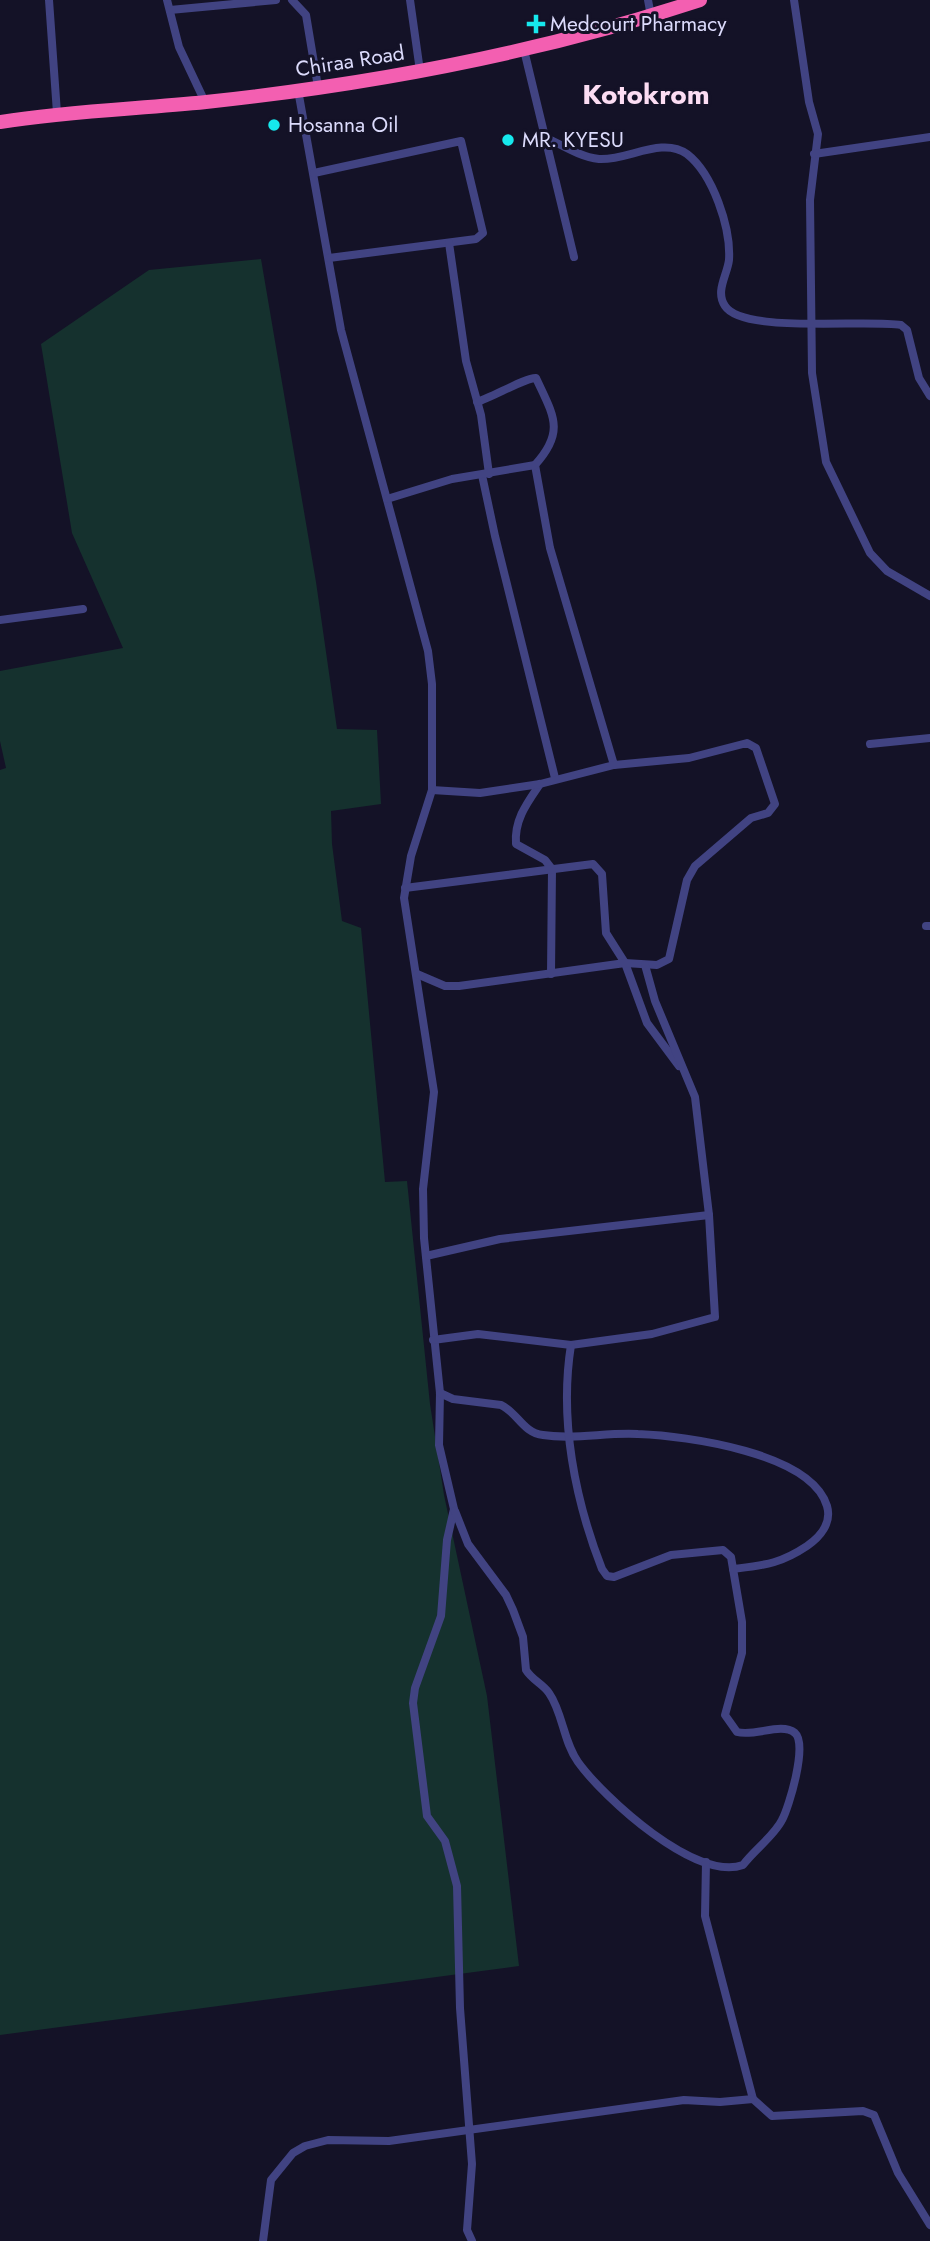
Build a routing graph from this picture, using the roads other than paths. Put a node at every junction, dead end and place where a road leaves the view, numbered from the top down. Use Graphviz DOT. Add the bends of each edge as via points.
graph roads {
  1 [pos="49,0"];
  2 [pos="167,0"];
  3 [pos="276,0"];
  4 [pos="292,0"];
  5 [pos="410,0"];
  6 [pos="648,0"];
  7 [pos="700,0"];
  8 [pos="794,0"];
  9 [pos="170,10"];
  10 [pos="651,16"];
  11 [pos="524,50"];
  12 [pos="420,71"];
  13 [pos="318,87"];
  14 [pos="298,90"];
  15 [pos="205,102"];
  16 [pos="57,113"];
  17 [pos="0,122"];
  18 [pos="545,137"];
  19 [pos="930,137"];
  20 [pos="814,154"];
  21 [pos="314,173"];
  22 [pos="449,243"];
  23 [pos="574,257"];
  24 [pos="329,258"];
  25 [pos="812,324"];
  26 [pos="930,396"];
  27 [pos="477,402"];
  28 [pos="535,466"];
  29 [pos="486,474"];
  30 [pos="387,499"];
  31 [pos="930,596"];
  32 [pos="83,609"];
  33 [pos="0,620"];
  34 [pos="930,738"];
  35 [pos="870,744"];
  36 [pos="614,765"];
  37 [pos="555,778"];
  38 [pos="540,784"];
  39 [pos="432,790"];
  40 [pos="552,869"];
  41 [pos="405,888"];
  42 [pos="625,963"];
  43 [pos="645,965"];
  44 [pos="417,974"];
  45 [pos="551,974"];
  46 [pos="683,1070"];
  47 [pos="709,1215"];
  48 [pos="426,1256"];
  49 [pos="433,1340"];
  50 [pos="570,1345"];
  51 [pos="440,1393"];
  52 [pos="570,1435"];
  53 [pos="454,1509"];
  54 [pos="733,1569"];
  55 [pos="706,1862"];
  56 [pos="753,2099"];
  57 [pos="470,2129"];
  58 [pos="930,2225"];
  59 [pos="263,2241"];
  60 [pos="472,2241"];
  1 -- 16 [label="street"];
  2 -- 9 [label="street"];
  3 -- 9 [label="street"];
  4 -- 13 [label="street" via="306,15"];
  5 -- 12 [label="street"];
  6 -- 10 [label="street"];
  7 -- 10 [label="highway, Chiraa Road"];
  8 -- 20 [label="street" via="818,134"];
  9 -- 15 [label="street" via="179,47"];
  10 -- 11 [label="highway, Chiraa Road"];
  11 -- 12 [label="highway, Chiraa Road"];
  11 -- 18 [label="street"];
  12 -- 13 [label="highway, Chiraa Road"];
  13 -- 14 [label="highway, Chiraa Road"];
  14 -- 15 [label="highway, Chiraa Road"];
  14 -- 21 [label="street"];
  15 -- 16 [label="highway, Chiraa Road"];
  16 -- 17 [label="highway, Chiraa Road"];
  18 -- 23 [label="street"];
  18 -- 25 [label="street" via="601,159 666,147 687,155 700,167 725,220 729,261 720,295 726,309 740,319"];
  19 -- 20 [label="street"];
  20 -- 25 [label="street"];
  21 -- 22 [label="street" via="461,141 483,233 481,238"];
  21 -- 24 [label="street"];
  22 -- 24 [label="street"];
  22 -- 27 [label="street" via="466,361"];
  24 -- 30 [label="street" via="341,330"];
  25 -- 26 [label="street" via="901,325 907,330 919,378"];
  25 -- 31 [label="street" via="812,373 830,475 870,553 887,571"];
  27 -- 28 [label="street" via="536,378 555,429"];
  27 -- 29 [label="street"];
  28 -- 29 [label="street"];
  28 -- 36 [label="street" via="550,548"];
  29 -- 30 [label="street"];
  29 -- 37 [label="street"];
  30 -- 39 [label="street" via="428,651"];
  32 -- 33 [label="street"];
  34 -- 35 [label="street"];
  36 -- 37 [label="street"];
  36 -- 43 [label="street" via="689,758 747,743 753,745 775,804 768,813 751,818 695,866 687,880 669,959"];
  37 -- 38 [label="street"];
  38 -- 39 [label="street" via="480,793"];
  38 -- 40 [label="street" via="521,812 516,845 545,860"];
  39 -- 41 [label="street"];
  40 -- 41 [label="street"];
  40 -- 42 [label="street" via="599,867 606,933"];
  40 -- 45 [label="street"];
  41 -- 44 [label="street" via="405,915"];
  42 -- 43 [label="street"];
  42 -- 45 [label="street"];
  42 -- 46 [label="street" via="647,1023"];
  43 -- 46 [label="street" via="654,1001"];
  44 -- 45 [label="street" via="446,986"];
  44 -- 48 [label="street" via="434,1092 423,1189"];
  46 -- 47 [label="street" via="695,1097"];
  47 -- 48 [label="street" via="500,1240"];
  47 -- 50 [label="street" via="715,1317 652,1334"];
  48 -- 49 [label="street"];
  49 -- 50 [label="street" via="478,1334"];
  49 -- 51 [label="street"];
  50 -- 52 [label="street"];
  51 -- 52 [label="street" via="501,1405 534,1433"];
  51 -- 53 [label="street" via="439,1445"];
  52 -- 54 [label="street" via="579,1496 592,1544 607,1576 624,1575 671,1555 712,1549 731,1557"];
  52 -- 54 [label="street" via="637,1434 740,1449 782,1463 808,1478 820,1490 829,1511 816,1540 776,1564"];
  53 -- 55 [label="street" via="468,1544 506,1595 523,1637 526,1670 547,1690 579,1763 660,1841"];
  53 -- 57 [label="street" via="441,1616 413,1703 427,1816 445,1841 457,1886 460,2008"];
  54 -- 55 [label="street" via="742,1653 725,1715 737,1732 745,1734 790,1731 800,1740 801,1749 782,1820 772,1833 743,1865 734,1868"];
  55 -- 56 [label="street" via="705,1916"];
  56 -- 57 [label="street" via="684,2100"];
  56 -- 58 [label="street" via="772,2116 863,2111 874,2115 898,2173"];
  57 -- 59 [label="street" via="373,2143 328,2140 305,2146 293,2153 271,2180"];
  57 -- 60 [label="street" via="472,2164 466,2214"];
}
